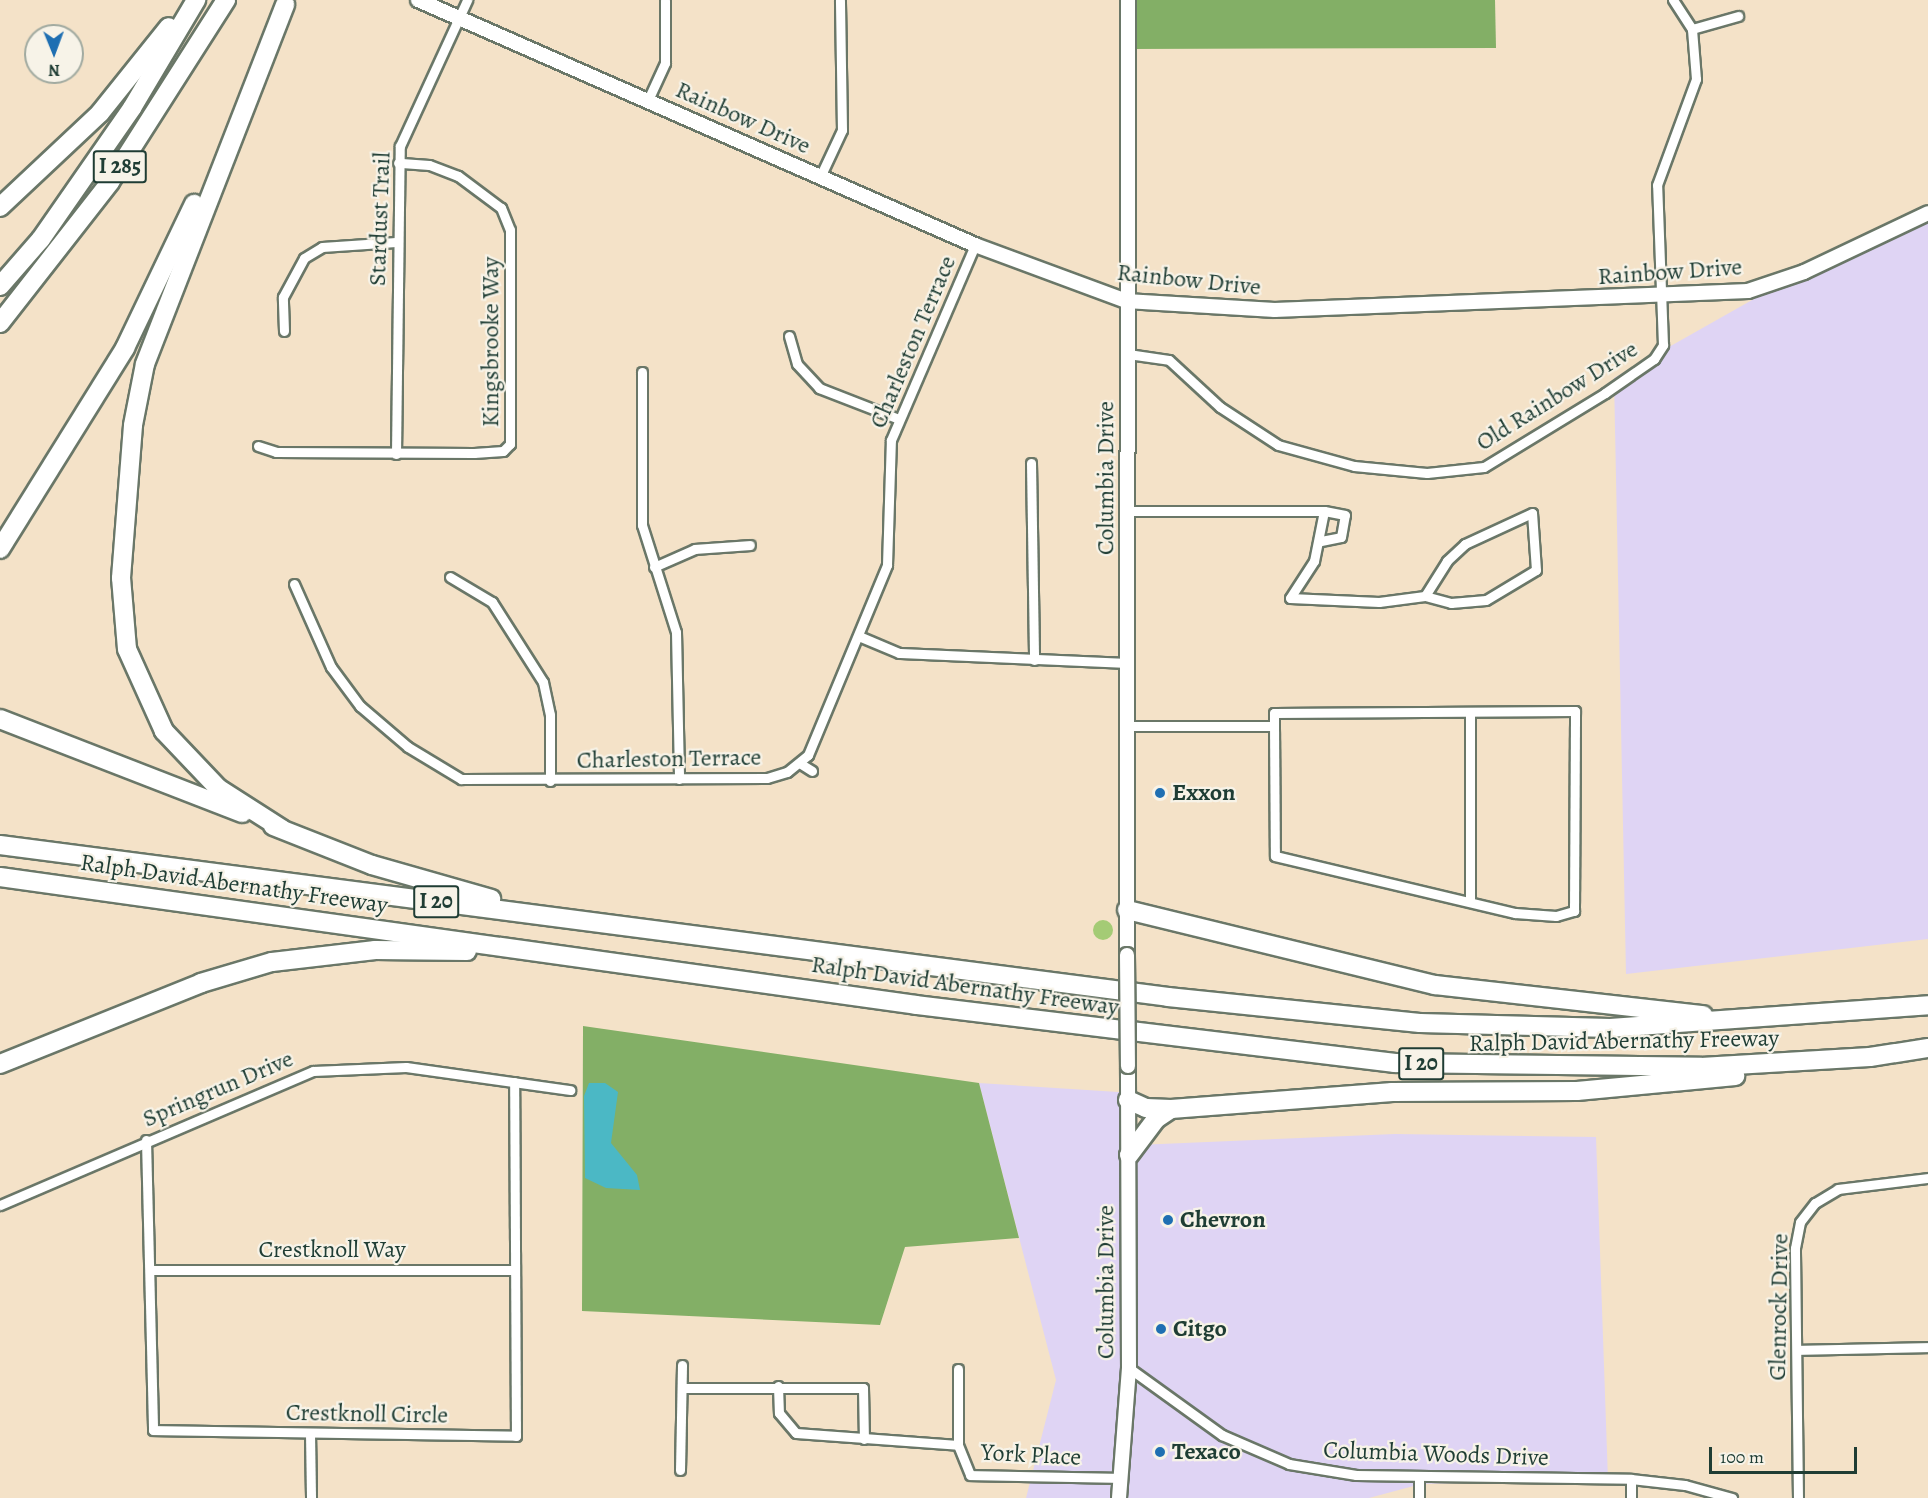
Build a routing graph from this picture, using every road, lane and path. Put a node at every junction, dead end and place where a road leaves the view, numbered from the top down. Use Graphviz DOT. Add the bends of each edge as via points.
graph roads {
  1 [pos="194,0"];
  2 [pos="226,0"];
  3 [pos="418,0"];
  4 [pos="467,0"];
  5 [pos="665,0"];
  6 [pos="840,0"];
  7 [pos="1128,0"];
  8 [pos="1673,0"];
  9 [pos="285,2"];
  10 [pos="1738,16"];
  11 [pos="459,19"];
  12 [pos="1692,29"];
  13 [pos="648,100"];
  14 [pos="398,163"];
  15 [pos="820,177"];
  16 [pos="0,207"];
  17 [pos="1928,213"];
  18 [pos="396,242"];
  19 [pos="975,245"];
  20 [pos="0,286"];
  21 [pos="1664,297"];
  22 [pos="1126,300"];
  23 [pos="0,324"];
  24 [pos="284,331"];
  25 [pos="789,336"];
  26 [pos="1128,354"];
  27 [pos="642,372"];
  28 [pos="899,419"];
  29 [pos="258,446"];
  30 [pos="396,454"];
  31 [pos="1031,463"];
  32 [pos="1129,511"];
  33 [pos="1324,511"];
  34 [pos="1321,541"];
  35 [pos="750,545"];
  36 [pos="0,549"];
  37 [pos="654,567"];
  38 [pos="450,577"];
  39 [pos="294,585"];
  40 [pos="1425,596"];
  41 [pos="861,637"];
  42 [pos="1034,660"];
  43 [pos="1129,663"];
  44 [pos="1470,712"];
  45 [pos="0,719"];
  46 [pos="1128,726"];
  47 [pos="1274,726"];
  48 [pos="801,764"];
  49 [pos="812,771"];
  50 [pos="679,779"];
  51 [pos="550,781"];
  52 [pos="282,829"];
  53 [pos="0,845"];
  54 [pos="0,877"];
  55 [pos="1470,902"];
  56 [pos="1127,910"];
  57 [pos="738,941"];
  58 [pos="538,952"];
  59 [pos="1928,1005"];
  60 [pos="1782,1020"];
  61 [pos="1928,1048"];
  62 [pos="1870,1057"];
  63 [pos="0,1064"];
  64 [pos="514,1082"];
  65 [pos="570,1090"];
  66 [pos="1128,1100"];
  67 [pos="1171,1109"];
  68 [pos="146,1140"];
  69 [pos="1129,1155"];
  70 [pos="1928,1178"];
  71 [pos="0,1205"];
  72 [pos="151,1270"];
  73 [pos="513,1270"];
  74 [pos="1928,1347"];
  75 [pos="1797,1350"];
  76 [pos="682,1365"];
  77 [pos="1129,1368"];
  78 [pos="957,1369"];
  79 [pos="778,1386"];
  80 [pos="682,1388"];
  81 [pos="310,1433"];
  82 [pos="864,1439"];
  83 [pos="958,1444"];
  84 [pos="680,1470"];
  85 [pos="1419,1477"];
  86 [pos="1120,1479"];
  87 [pos="1631,1479"];
  88 [pos="311,1498"];
  89 [pos="1119,1498"];
  90 [pos="1419,1498"];
  91 [pos="1631,1498"];
  92 [pos="1732,1498"];
  93 [pos="1798,1498"];
  1 -- 16 [label="highway" via="100,112"];
  1 -- 20 [label="highway, I 285" via="132,108 41,239"];
  2 -- 23 [label="highway, I 285" via="110,182"];
  3 -- 11 [label="street, Rainbow Drive"];
  4 -- 11 [label="street, Stardust Trail"];
  5 -- 13 [label="street" via="665,63"];
  6 -- 15 [label="street" via="842,130"];
  7 -- 22 [label="street, Columbia Drive"];
  8 -- 12 [label="street"];
  9 -- 36 [label="highway" via="125,348"];
  9 -- 52 [label="highway" via="145,364 133,425 121,578 127,649 164,731 218,788"];
  10 -- 12 [label="street"];
  11 -- 13 [label="street, Rainbow Drive"];
  11 -- 14 [label="street, Stardust Trail" via="400,146"];
  12 -- 21 [label="street, Old Rainbow Drive" via="1696,80 1657,185"];
  13 -- 15 [label="street, Rainbow Drive"];
  14 -- 18 [label="street, Stardust Trail"];
  14 -- 30 [label="street, Kingsbrooke Way" via="458,176 501,208 510,230 512,420 510,444 503,451"];
  15 -- 19 [label="street, Rainbow Drive"];
  17 -- 21 [label="street, Rainbow Drive" via="1775,283 1748,291"];
  18 -- 24 [label="street" via="322,246 304,258 283,297"];
  18 -- 30 [label="street, Stardust Trail"];
  19 -- 22 [label="street, Rainbow Drive"];
  19 -- 28 [label="street, Charleston Terrace"];
  21 -- 22 [label="street, Rainbow Drive" via="1275,310"];
  21 -- 26 [label="street, Old Rainbow Drive" via="1663,345 1654,359 1509,455 1457,472 1386,470 1278,445 1220,407 1169,360"];
  22 -- 26 [label="street, Columbia Drive"];
  25 -- 28 [label="street" via="797,364 819,388"];
  26 -- 32 [label="street, Columbia Drive"];
  27 -- 37 [label="street" via="642,525"];
  28 -- 41 [label="street, Charleston Terrace" via="891,440 887,565"];
  29 -- 30 [label="street, Kingsbrooke Way" via="276,452"];
  31 -- 42 [label="street"];
  32 -- 33 [label="street"];
  32 -- 43 [label="street, Columbia Drive"];
  33 -- 34 [label="street"];
  33 -- 34 [label="street" via="1345,515 1341,537"];
  34 -- 40 [label="street" via="1290,598 1379,602"];
  35 -- 37 [label="street" via="695,549"];
  37 -- 50 [label="street" via="676,632"];
  38 -- 51 [label="street" via="492,602 543,682 550,715"];
  39 -- 51 [label="street, Charleston Terrace" via="331,667 360,706 408,747 461,779"];
  40 -- 40 [label="street" via="1451,603 1486,600 1536,570 1532,513 1465,544 1446,561"];
  41 -- 42 [label="street" via="899,653"];
  41 -- 48 [label="street, Charleston Terrace"];
  42 -- 43 [label="street"];
  43 -- 46 [label="street, Columbia Drive"];
  44 -- 47 [label="street" via="1274,713"];
  44 -- 55 [label="street"];
  44 -- 55 [label="street" via="1575,711 1576,906 1569,915 1556,916"];
  45 -- 52 [label="highway"];
  46 -- 47 [label="street"];
  46 -- 56 [label="street, Columbia Drive"];
  47 -- 55 [label="street" via="1275,856"];
  48 -- 49 [label="street"];
  48 -- 50 [label="street, Charleston Terrace" via="767,778"];
  50 -- 51 [label="street, Charleston Terrace"];
  52 -- 57 [label="highway" via="436,886"];
  53 -- 57 [label="highway, Ralph David Abernathy Freeway / I 20"];
  54 -- 58 [label="highway, Ralph David Abernathy Freeway / I 20"];
  56 -- 60 [label="highway" via="1435,985"];
  56 -- 66 [label="street, Columbia Drive, bridge"];
  57 -- 60 [label="highway, Ralph David Abernathy Freeway / I 20" via="1420,1023 1610,1028"];
  58 -- 62 [label="highway, Ralph David Abernathy Freeway / I 20" via="916,1005 1394,1063 1589,1069"];
  58 -- 63 [label="highway" via="375,950 272,962 201,983"];
  59 -- 60 [label="highway, Ralph David Abernathy Freeway / I 20"];
  61 -- 62 [label="highway, Ralph David Abernathy Freeway / I 20"];
  62 -- 67 [label="highway" via="1621,1088 1392,1092"];
  64 -- 65 [label="street, Springrun Drive"];
  64 -- 68 [label="street, Springrun Drive" via="406,1067 313,1071"];
  64 -- 73 [label="street, Crestknoll Circle"];
  66 -- 67 [label="highway" via="1146,1108"];
  66 -- 69 [label="street, Columbia Drive"];
  67 -- 69 [label="highway" via="1156,1119"];
  68 -- 71 [label="street, Springrun Drive"];
  68 -- 72 [label="street, Crestknoll Circle"];
  69 -- 77 [label="street, Columbia Drive"];
  70 -- 75 [label="street, Glenrock Drive" via="1839,1189 1815,1203 1800,1222"];
  72 -- 73 [label="street, Crestknoll Way"];
  72 -- 81 [label="street, Crestknoll Circle" via="153,1430"];
  73 -- 81 [label="street, Crestknoll Circle" via="516,1436"];
  74 -- 75 [label="street"];
  75 -- 93 [label="street, Glenrock Drive"];
  76 -- 80 [label="street"];
  77 -- 85 [label="street, Columbia Woods Drive" via="1222,1435 1255,1452 1325,1471"];
  77 -- 86 [label="street, Columbia Drive"];
  78 -- 83 [label="street, York Place"];
  79 -- 80 [label="street"];
  79 -- 82 [label="street, York Place" via="779,1413 796,1432"];
  79 -- 82 [label="street" via="863,1388"];
  80 -- 84 [label="street"];
  81 -- 88 [label="street"];
  82 -- 83 [label="street, York Place"];
  83 -- 86 [label="street, York Place" via="970,1475"];
  85 -- 87 [label="street, Columbia Woods Drive"];
  85 -- 90 [label="street"];
  86 -- 89 [label="street, Columbia Drive"];
  87 -- 91 [label="street"];
  87 -- 92 [label="street, Columbia Woods Drive" via="1685,1485"];
}
